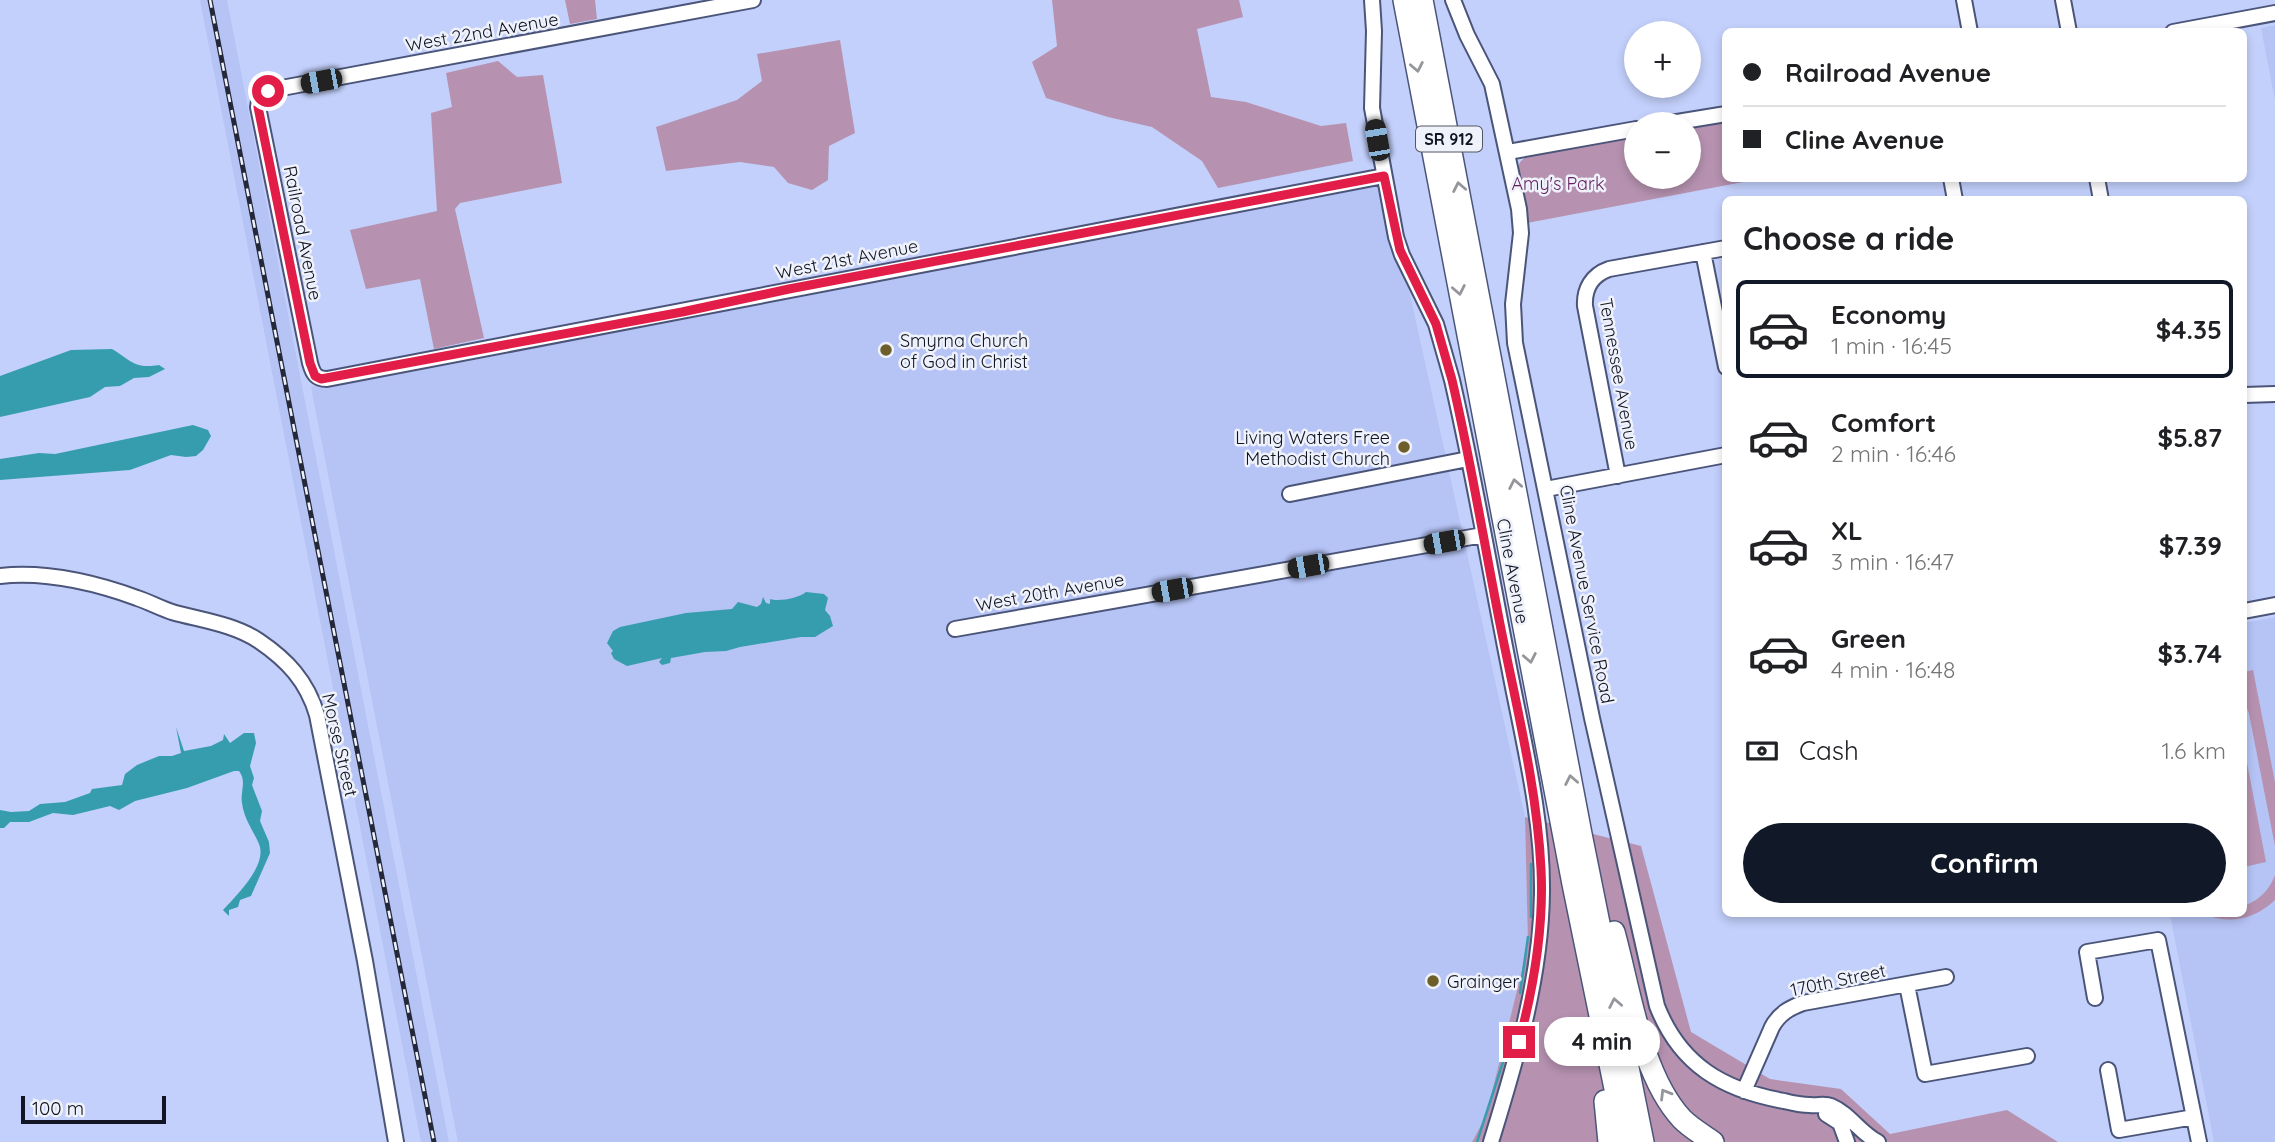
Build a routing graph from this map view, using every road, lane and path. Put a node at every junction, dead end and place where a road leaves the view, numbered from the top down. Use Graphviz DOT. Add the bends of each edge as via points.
graph roads {
  1 [pos="753,0"];
  2 [pos="1372,0"];
  3 [pos="1404,0"];
  4 [pos="1422,0"];
  5 [pos="1453,0"];
  6 [pos="1964,0"];
  7 [pos="2063,0"];
  8 [pos="2275,13"];
  9 [pos="1969,28"];
  10 [pos="2068,28"];
  11 [pos="2194,28"];
  12 [pos="260,95"];
  13 [pos="1722,115"];
  14 [pos="1701,118"];
  15 [pos="1624,131"];
  16 [pos="1508,152"];
  17 [pos="1384,176"];
  18 [pos="1722,249"];
  19 [pos="1703,252"];
  20 [pos="1722,347"];
  21 [pos="317,377"];
  22 [pos="2247,394"];
  23 [pos="2275,394"];
  24 [pos="1722,457"];
  25 [pos="1468,459"];
  26 [pos="1618,476"];
  27 [pos="1546,489"];
  28 [pos="1290,494"];
  29 [pos="1483,535"];
  30 [pos="0,576"];
  31 [pos="2275,605"];
  32 [pos="2247,610"];
  33 [pos="955,629"];
  34 [pos="1581,834"];
  35 [pos="1573,884"];
  36 [pos="1946,977"];
  37 [pos="1907,985"];
  38 [pos="2095,998"];
  39 [pos="2027,1056"];
  40 [pos="2108,1070"];
  41 [pos="1744,1091"];
  42 [pos="1813,1106"];
  43 [pos="1499,1116"];
  44 [pos="2194,1117"];
  45 [pos="396,1142"];
  46 [pos="1491,1142"];
  47 [pos="1497,1142"];
  48 [pos="1609,1142"];
  49 [pos="1626,1142"];
  50 [pos="1643,1142"];
  51 [pos="1713,1142"];
  52 [pos="1847,1142"];
  53 [pos="1878,1142"];
  54 [pos="2199,1142"];
  1 -- 12 [label="street, West 22nd Avenue"];
  2 -- 17 [label="street, Cline Avenue" via="1372,108"];
  3 -- 35 [label="highway, Cline Avenue / SR 912, one-way"];
  34 -- 4 [label="highway, Cline Avenue / SR 912, one-way"];
  5 -- 16 [label="street, Cline Avenue Service Road" via="1492,84"];
  6 -- 9 [label="street"];
  7 -- 10 [label="street"];
  8 -- 11 [label="street"];
  12 -- 21 [label="street, Railroad Avenue" via="264,137 310,363"];
  13 -- 14 [label="street"];
  15 -- 16 [label="street"];
  16 -- 27 [label="street, Cline Avenue Service Road" via="1521,233 1512,322"];
  17 -- 21 [label="street, West 21st Avenue" via="405,365"];
  17 -- 25 [label="street, Cline Avenue" via="1400,250 1442,343"];
  18 -- 19 [label="street"];
  19 -- 20 [label="street"];
  19 -- 26 [label="street, Tennessee Avenue" via="1601,272 1584,298"];
  22 -- 23 [label="street"];
  24 -- 26 [label="street"];
  25 -- 28 [label="street"];
  25 -- 29 [label="street, Cline Avenue"];
  26 -- 27 [label="street"];
  27 -- 41 [label="street, Cline Avenue Service Road" via="1657,1006 1687,1056 1712,1076"];
  29 -- 33 [label="street, West 20th Avenue"];
  29 -- 43 [label="street, Cline Avenue" via="1525,754 1541,871 1539,948"];
  30 -- 45 [label="street, Morse Street" via="41,574 91,584 236,630 258,640 302,679 317,715"];
  31 -- 32 [label="street"];
  50 -- 34 [label="highway, Cline Avenue / SR 912, one-way"];
  51 -- 34 [label="highway, one-way" via="1683,1121 1647,1059"];
  35 -- 48 [label="highway"];
  35 -- 49 [label="highway, Cline Avenue / SR 912"];
  36 -- 37 [label="street, 170th Street"];
  37 -- 39 [label="street" via="1925,1074"];
  37 -- 41 [label="street, 170th Street" via="1803,1003 1787,1010 1776,1019"];
  38 -- 44 [label="street" via="2087,952 2158,940"];
  40 -- 44 [label="street" via="2119,1130"];
  41 -- 42 [label="street, Cline Avenue Service Road"];
  42 -- 52 [label="street, Cline Avenue Service Road" via="1840,1123"];
  42 -- 53 [label="street, Cline Avenue Service Road" via="1824,1104 1844,1113"];
  43 -- 46 [label="street, Cline Avenue"];
  43 -- 47 [label="street, Cline Avenue"];
  44 -- 54 [label="street"];
}
